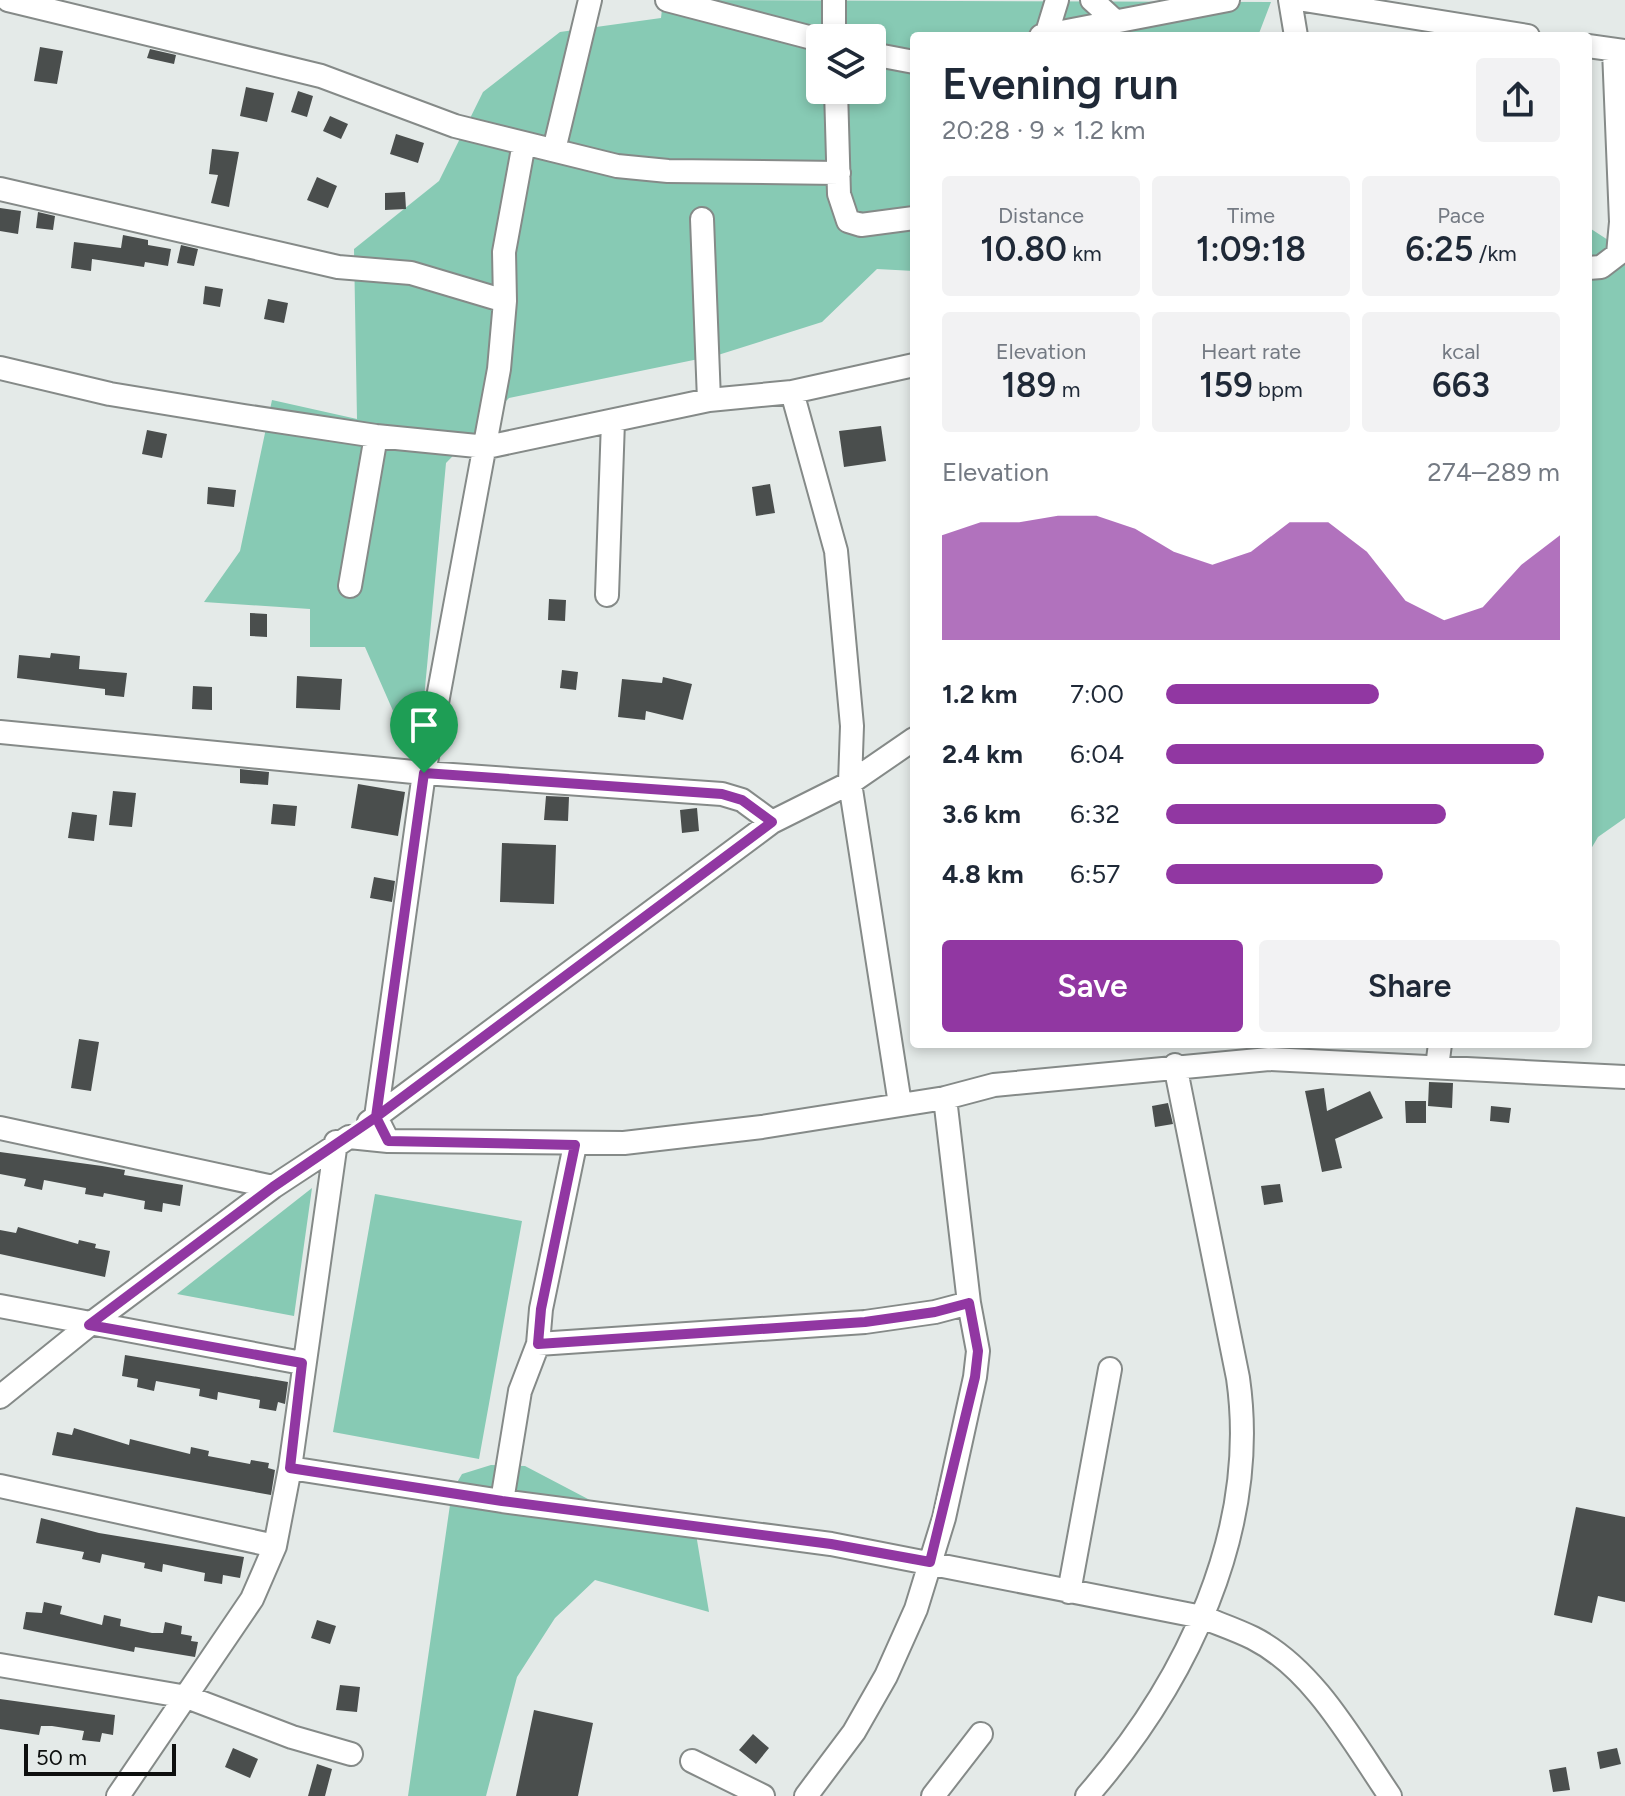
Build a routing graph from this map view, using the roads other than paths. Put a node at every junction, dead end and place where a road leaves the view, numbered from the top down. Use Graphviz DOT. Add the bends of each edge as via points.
graph roads {
  1 [pos="8,0"];
  2 [pos="590,0"];
  3 [pos="667,0"];
  4 [pos="834,0"];
  5 [pos="1057,0"];
  6 [pos="1092,0"];
  7 [pos="1228,0"];
  8 [pos="1290,0"];
  9 [pos="1304,0"];
  10 [pos="1115,21"];
  11 [pos="834,24"];
  12 [pos="1045,32"];
  13 [pos="1063,32"];
  14 [pos="1295,32"];
  15 [pos="1503,32"];
  16 [pos="806,36"];
  17 [pos="1592,47"];
  18 [pos="1619,51"];
  19 [pos="886,57"];
  20 [pos="910,61"];
  21 [pos="837,104"];
  22 [pos="524,143"];
  23 [pos="554,150"];
  24 [pos="839,173"];
  25 [pos="0,189"];
  26 [pos="702,219"];
  27 [pos="910,219"];
  28 [pos="1592,268"];
  29 [pos="505,301"];
  30 [pos="910,366"];
  31 [pos="0,368"];
  32 [pos="792,392"];
  33 [pos="709,400"];
  34 [pos="613,421"];
  35 [pos="376,436"];
  36 [pos="487,447"];
  37 [pos="350,586"];
  38 [pos="607,595"];
  39 [pos="0,732"];
  40 [pos="910,742"];
  41 [pos="424,773"];
  42 [pos="850,783"];
  43 [pos="772,822"];
  44 [pos="1439,1048"];
  45 [pos="1267,1051"];
  46 [pos="1175,1065"];
  47 [pos="1437,1067"];
  48 [pos="1625,1077"];
  49 [pos="945,1098"];
  50 [pos="900,1104"];
  51 [pos="376,1117"];
  52 [pos="0,1128"];
  53 [pos="342,1139"];
  54 [pos="388,1141"];
  55 [pos="575,1145"];
  56 [pos="273,1187"];
  57 [pos="969,1303"];
  58 [pos="0,1306"];
  59 [pos="89,1325"];
  60 [pos="538,1344"];
  61 [pos="302,1363"];
  62 [pos="1110,1369"];
  63 [pos="0,1397"];
  64 [pos="290,1468"];
  65 [pos="0,1486"];
  66 [pos="502,1501"];
  67 [pos="275,1546"];
  68 [pos="930,1562"];
  69 [pos="1069,1592"];
  70 [pos="1202,1617"];
  71 [pos="0,1665"];
  72 [pos="187,1697"];
  73 [pos="981,1734"];
  74 [pos="351,1754"];
  75 [pos="692,1761"];
  76 [pos="118,1796"];
  77 [pos="763,1796"];
  78 [pos="806,1796"];
  79 [pos="933,1796"];
  80 [pos="1087,1796"];
  81 [pos="1390,1796"];
  1 -- 22 [label="street" via="321,76 455,126"];
  2 -- 23 [label="street"];
  3 -- 16 [label="street"];
  4 -- 11 [label="street"];
  5 -- 12 [label="street"];
  6 -- 10 [label="street"];
  7 -- 10 [label="street"];
  8 -- 14 [label="street"];
  9 -- 15 [label="street"];
  10 -- 13 [label="street"];
  17 -- 18 [label="street"];
  18 -- 28 [label="street" via="1618,254"];
  19 -- 20 [label="street"];
  21 -- 24 [label="street"];
  22 -- 23 [label="street"];
  22 -- 29 [label="street" via="504,252"];
  23 -- 24 [label="street" via="617,166 668,171"];
  24 -- 27 [label="street" via="848,221 861,225"];
  25 -- 29 [label="street" via="338,267 411,273"];
  26 -- 33 [label="street"];
  29 -- 36 [label="street"];
  30 -- 32 [label="street"];
  31 -- 35 [label="street" via="110,394"];
  32 -- 33 [label="street"];
  32 -- 42 [label="street" via="836,551 852,726"];
  33 -- 34 [label="street"];
  34 -- 36 [label="street"];
  34 -- 38 [label="street"];
  35 -- 36 [label="street"];
  35 -- 37 [label="street"];
  36 -- 41 [label="street"];
  39 -- 41 [label="street"];
  40 -- 42 [label="street"];
  41 -- 43 [label="street" via="722,794 742,800"];
  41 -- 51 [label="street"];
  42 -- 43 [label="street"];
  42 -- 50 [label="street"];
  43 -- 51 [label="street"];
  44 -- 47 [label="street"];
  45 -- 46 [label="street"];
  45 -- 47 [label="street"];
  46 -- 49 [label="street" via="994,1085"];
  46 -- 70 [label="street" via="1243,1419 1230,1541"];
  47 -- 48 [label="street"];
  49 -- 50 [label="street"];
  49 -- 57 [label="street"];
  50 -- 55 [label="street" via="683,1137"];
  51 -- 53 [label="street"];
  51 -- 54 [label="street"];
  52 -- 56 [label="street"];
  53 -- 54 [label="street"];
  53 -- 56 [label="street"];
  53 -- 61 [label="street"];
  54 -- 55 [label="street"];
  55 -- 60 [label="street"];
  56 -- 59 [label="street"];
  57 -- 60 [label="street" via="865,1322"];
  57 -- 68 [label="street" via="978,1351 975,1377"];
  58 -- 59 [label="street"];
  59 -- 61 [label="street"];
  59 -- 63 [label="street"];
  60 -- 66 [label="street" via="520,1391"];
  61 -- 64 [label="street"];
  62 -- 69 [label="street"];
  64 -- 66 [label="street"];
  64 -- 67 [label="street"];
  65 -- 67 [label="street"];
  66 -- 68 [label="street"];
  67 -- 72 [label="street" via="252,1599"];
  68 -- 69 [label="street"];
  68 -- 78 [label="street" via="886,1676 854,1732"];
  69 -- 70 [label="street"];
  70 -- 80 [label="street" via="1142,1725"];
  70 -- 81 [label="street" via="1256,1639 1295,1671 1331,1710"];
  71 -- 72 [label="street"];
  72 -- 74 [label="street"];
  72 -- 76 [label="street"];
  73 -- 79 [label="street"];
  75 -- 77 [label="street"];
}
